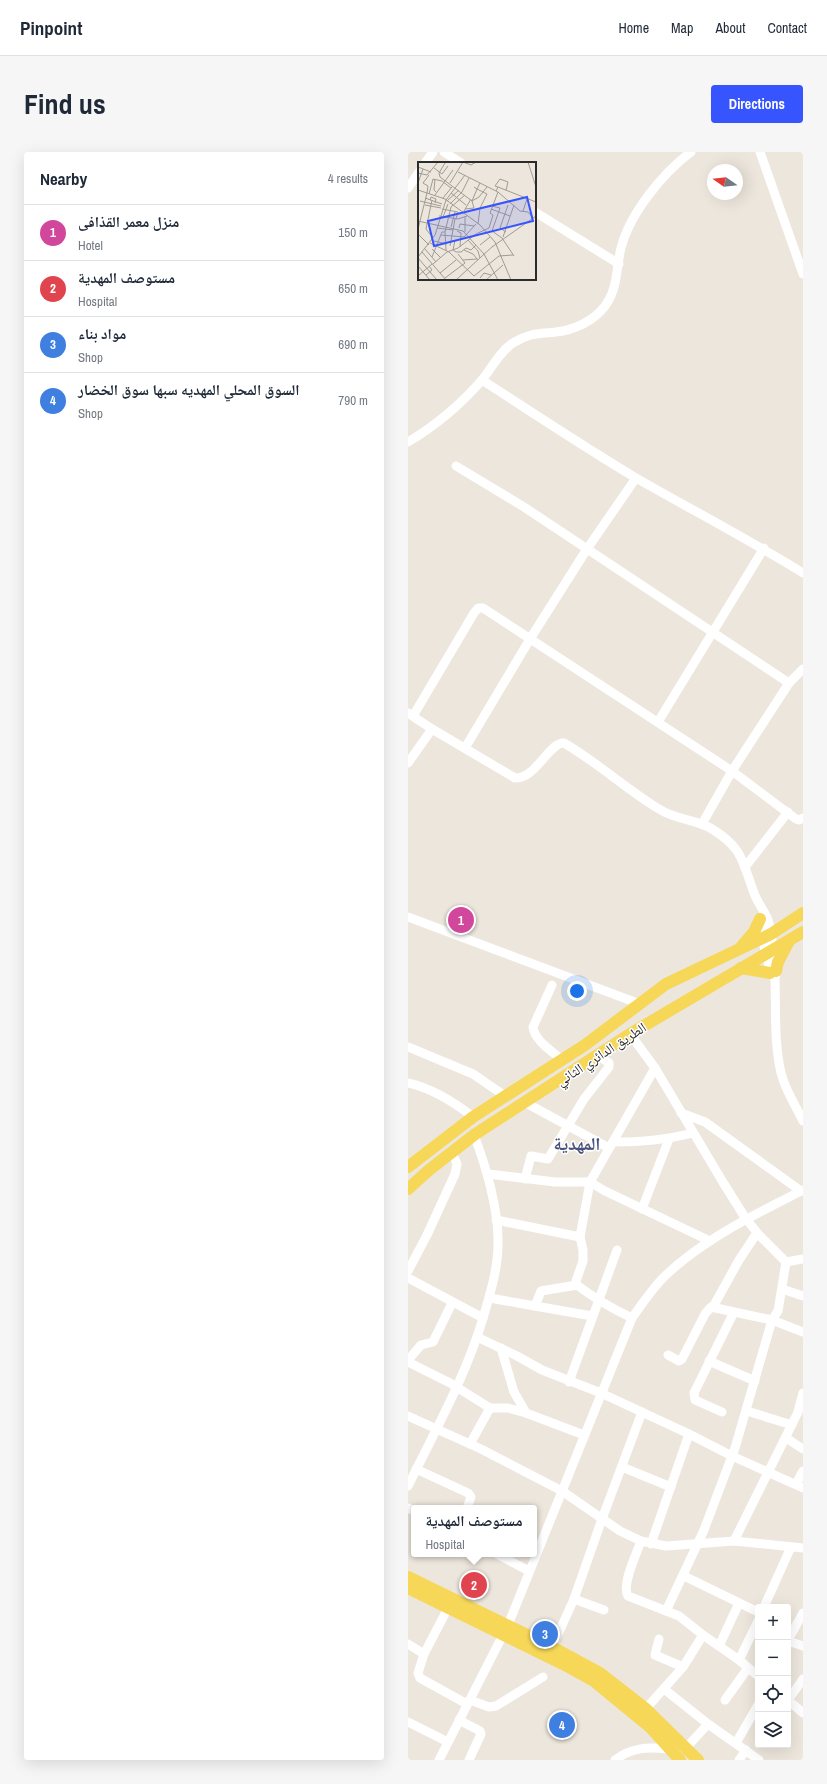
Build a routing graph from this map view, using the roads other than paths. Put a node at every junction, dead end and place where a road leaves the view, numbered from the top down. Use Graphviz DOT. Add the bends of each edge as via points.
graph roads {
  1 [pos="433,152"];
  2 [pos="444,152"];
  3 [pos="691,152"];
  4 [pos="760,152"];
  5 [pos="426,162"];
  6 [pos="459,162"];
  7 [pos="418,173"];
  8 [pos="408,188"];
  9 [pos="536,213"];
  10 [pos="618,264"];
  11 [pos="803,274"];
  12 [pos="482,380"];
  13 [pos="408,442"];
  14 [pos="456,466"];
  15 [pos="636,478"];
  16 [pos="764,548"];
  17 [pos="587,549"];
  18 [pos="803,573"];
  19 [pos="712,632"];
  20 [pos="530,639"];
  21 [pos="803,669"];
  22 [pos="789,683"];
  23 [pos="410,715"];
  24 [pos="658,722"];
  25 [pos="432,729"];
  26 [pos="465,748"];
  27 [pos="408,764"];
  28 [pos="732,771"];
  29 [pos="788,812"];
  30 [pos="803,818"];
  31 [pos="702,824"];
  32 [pos="745,867"];
  33 [pos="803,913"];
  34 [pos="761,914"];
  35 [pos="408,917"];
  36 [pos="803,932"];
  37 [pos="767,936"];
  38 [pos="789,941"];
  39 [pos="739,950"];
  40 [pos="769,952"];
  41 [pos="741,968"];
  42 [pos="774,974"];
  43 [pos="552,986"];
  44 [pos="640,1004"];
  45 [pos="630,1034"];
  46 [pos="408,1047"];
  47 [pos="597,1055"];
  48 [pos="562,1060"];
  49 [pos="655,1068"];
  50 [pos="408,1083"];
  51 [pos="504,1096"];
  52 [pos="526,1103"];
  53 [pos="681,1113"];
  54 [pos="473,1117"];
  55 [pos="803,1121"];
  56 [pos="567,1125"];
  57 [pos="693,1133"];
  58 [pos="474,1135"];
  59 [pos="669,1139"];
  60 [pos="611,1145"];
  61 [pos="452,1152"];
  62 [pos="408,1167"];
  63 [pos="488,1174"];
  64 [pos="525,1179"];
  65 [pos="590,1182"];
  66 [pos="408,1189"];
  67 [pos="802,1190"];
  68 [pos="642,1209"];
  69 [pos="746,1219"];
  70 [pos="496,1220"];
  71 [pos="757,1233"];
  72 [pos="580,1237"];
  73 [pos="710,1241"];
  74 [pos="617,1250"];
  75 [pos="803,1259"];
  76 [pos="786,1262"];
  77 [pos="408,1271"];
  78 [pos="408,1278"];
  79 [pos="577,1284"];
  80 [pos="782,1289"];
  81 [pos="803,1296"];
  82 [pos="490,1298"];
  83 [pos="598,1301"];
  84 [pos="452,1303"];
  85 [pos="535,1306"];
  86 [pos="713,1307"];
  87 [pos="734,1312"];
  88 [pos="592,1316"];
  89 [pos="483,1318"];
  90 [pos="632,1318"];
  91 [pos="772,1320"];
  92 [pos="803,1332"];
  93 [pos="476,1337"];
  94 [pos="501,1348"];
  95 [pos="668,1355"];
  96 [pos="408,1361"];
  97 [pos="709,1362"];
  98 [pos="756,1381"];
  99 [pos="569,1382"];
  100 [pos="456,1387"];
  101 [pos="601,1393"];
  102 [pos="803,1393"];
  103 [pos="490,1408"];
  104 [pos="747,1411"];
  105 [pos="642,1412"];
  106 [pos="722,1412"];
  107 [pos="526,1413"];
  108 [pos="801,1413"];
  109 [pos="408,1416"];
  110 [pos="792,1425"];
  111 [pos="436,1429"];
  112 [pos="689,1434"];
  113 [pos="584,1435"];
  114 [pos="786,1438"];
  115 [pos="470,1444"];
  116 [pos="803,1449"];
  117 [pos="732,1456"];
  118 [pos="622,1467"];
  119 [pos="416,1468"];
  120 [pos="803,1471"];
  121 [pos="769,1472"];
  122 [pos="408,1486"];
  123 [pos="799,1486"];
  124 [pos="670,1487"];
  125 [pos="562,1491"];
  126 [pos="468,1505"];
  127 [pos="602,1519"];
  128 [pos="641,1541"];
  129 [pos="734,1541"];
  130 [pos="651,1544"];
  131 [pos="697,1544"];
  132 [pos="537,1546"];
  133 [pos="802,1546"];
  134 [pos="791,1547"];
  135 [pos="502,1557"];
  136 [pos="532,1557"];
  137 [pos="529,1571"];
  138 [pos="684,1576"];
  139 [pos="408,1577"];
  140 [pos="408,1588"];
  141 [pos="574,1600"];
  142 [pos="739,1603"];
  143 [pos="765,1604"];
  144 [pos="448,1608"];
  145 [pos="604,1610"];
  146 [pos="666,1611"];
  147 [pos="755,1611"];
  148 [pos="803,1613"];
  149 [pos="506,1630"];
  150 [pos="755,1631"];
  151 [pos="703,1635"];
  152 [pos="791,1635"];
  153 [pos="658,1639"];
  154 [pos="791,1641"];
  155 [pos="408,1644"];
  156 [pos="719,1646"];
  157 [pos="803,1646"];
  158 [pos="550,1652"];
  159 [pos="424,1654"];
  160 [pos="739,1660"];
  161 [pos="683,1667"];
  162 [pos="748,1668"];
  163 [pos="755,1674"];
  164 [pos="543,1677"];
  165 [pos="803,1679"];
  166 [pos="664,1689"];
  167 [pos="791,1696"];
  168 [pos="725,1700"];
  169 [pos="469,1702"];
  170 [pos="791,1703"];
  171 [pos="755,1710"];
  172 [pos="642,1713"];
  173 [pos="803,1713"];
  174 [pos="459,1720"];
  175 [pos="408,1722"];
  176 [pos="708,1724"];
  177 [pos="448,1742"];
  178 [pos="736,1742"];
  179 [pos="683,1745"];
  180 [pos="669,1748"];
  181 [pos="746,1750"];
  182 [pos="439,1760"];
  183 [pos="469,1760"];
  184 [pos="615,1760"];
  185 [pos="680,1760"];
  186 [pos="698,1760"];
  187 [pos="738,1760"];
  188 [pos="759,1760"];
  1 -- 5 [label="street"];
  2 -- 6 [label="street"];
  3 -- 10 [label="street" via="678,163 636,213 626,234"];
  4 -- 11 [label="street"];
  7 -- 8 [label="street"];
  9 -- 10 [label="street"];
  10 -- 12 [label="street" via="613,292 596,315 586,323 556,332 536,333 510,344"];
  12 -- 13 [label="street" via="438,422"];
  12 -- 15 [label="street"];
  14 -- 17 [label="street"];
  15 -- 16 [label="street"];
  15 -- 17 [label="street"];
  16 -- 18 [label="street"];
  16 -- 19 [label="street"];
  17 -- 19 [label="street"];
  17 -- 20 [label="street"];
  19 -- 22 [label="street"];
  19 -- 24 [label="street"];
  20 -- 23 [label="street" via="483,608 478,608"];
  20 -- 24 [label="street"];
  20 -- 26 [label="street"];
  21 -- 22 [label="street"];
  22 -- 28 [label="street"];
  23 -- 25 [label="street"];
  24 -- 28 [label="street"];
  25 -- 26 [label="street"];
  25 -- 27 [label="street"];
  26 -- 31 [label="street" via="510,776 520,778 535,767 556,745 564,743 658,809 681,819"];
  28 -- 29 [label="street"];
  28 -- 31 [label="street"];
  29 -- 30 [label="street" via="798,820"];
  29 -- 32 [label="street"];
  31 -- 32 [label="street" via="733,844"];
  32 -- 34 [label="street"];
  33 -- 37 [label="main road, الطريق الدائري الثاني"];
  34 -- 37 [label="street" via="767,917"];
  34 -- 39 [label="main road" via="754,932"];
  35 -- 44 [label="street"];
  36 -- 38 [label="main road, الطريق الدائري الثاني"];
  37 -- 39 [label="main road, الطريق الدائري الثاني"];
  37 -- 40 [label="street"];
  38 -- 40 [label="main road, الطريق الدائري الثاني"];
  38 -- 42 [label="main road"];
  39 -- 44 [label="main road, الطريق الدائري الثاني" via="666,984"];
  40 -- 41 [label="main road, الطريق الدائري الثاني"];
  40 -- 42 [label="street"];
  41 -- 42 [label="main road"];
  41 -- 45 [label="main road, الطريق الدائري الثاني"];
  42 -- 55 [label="street" via="780,1066 783,1079"];
  43 -- 48 [label="street" via="532,1027 535,1034"];
  44 -- 48 [label="main road, الطريق الدائري الثاني"];
  45 -- 47 [label="main road, الطريق الدائري الثاني"];
  45 -- 49 [label="street"];
  46 -- 51 [label="street" via="472,1074"];
  47 -- 52 [label="main road, الطريق الدائري الثاني"];
  47 -- 56 [label="street" via="610,1065"];
  48 -- 51 [label="main road, الطريق الدائري الثاني"];
  49 -- 53 [label="street"];
  49 -- 60 [label="street"];
  50 -- 54 [label="street" via="450,1101"];
  51 -- 54 [label="main road, الطريق الدائري الثاني"];
  52 -- 56 [label="street"];
  52 -- 58 [label="main road, الطريق الدائري الثاني"];
  53 -- 57 [label="street"];
  53 -- 67 [label="street" via="705,1122"];
  54 -- 62 [label="main road, الطريق الدائري الثاني"];
  56 -- 60 [label="street"];
  56 -- 64 [label="street" via="548,1159 531,1156"];
  57 -- 59 [label="street"];
  57 -- 69 [label="street"];
  58 -- 61 [label="main road, الطريق الدائري الثاني"];
  58 -- 63 [label="street"];
  59 -- 60 [label="street"];
  59 -- 68 [label="street"];
  60 -- 65 [label="street"];
  61 -- 66 [label="main road, الطريق الدائري الثاني"];
  61 -- 77 [label="street" via="457,1164 455,1174 428,1235"];
  63 -- 64 [label="street"];
  63 -- 70 [label="street"];
  64 -- 65 [label="street"];
  65 -- 68 [label="street"];
  65 -- 72 [label="street"];
  67 -- 69 [label="street"];
  68 -- 73 [label="street"];
  69 -- 71 [label="street"];
  69 -- 73 [label="street"];
  70 -- 72 [label="street"];
  70 -- 82 [label="street" via="497,1258"];
  71 -- 76 [label="street"];
  71 -- 86 [label="street"];
  72 -- 79 [label="street" via="583,1261"];
  73 -- 90 [label="street" via="665,1276"];
  74 -- 83 [label="street"];
  75 -- 76 [label="street"];
  76 -- 80 [label="street"];
  78 -- 84 [label="street"];
  79 -- 83 [label="street"];
  79 -- 85 [label="street" via="541,1290"];
  80 -- 81 [label="street"];
  80 -- 91 [label="street" via="778,1311"];
  82 -- 85 [label="street"];
  82 -- 89 [label="street"];
  83 -- 88 [label="street"];
  83 -- 90 [label="street"];
  84 -- 89 [label="street"];
  84 -- 96 [label="street" via="433,1342 421,1345"];
  85 -- 88 [label="street"];
  86 -- 87 [label="street"];
  86 -- 95 [label="street" via="706,1314 682,1359 679,1361"];
  87 -- 91 [label="street"];
  87 -- 97 [label="street"];
  88 -- 99 [label="street"];
  89 -- 93 [label="street"];
  90 -- 101 [label="street"];
  91 -- 92 [label="street"];
  91 -- 98 [label="street"];
  93 -- 94 [label="street"];
  93 -- 100 [label="street"];
  94 -- 99 [label="street"];
  94 -- 107 [label="street" via="514,1392"];
  96 -- 100 [label="street"];
  97 -- 98 [label="street"];
  97 -- 106 [label="street" via="694,1398"];
  98 -- 104 [label="street"];
  99 -- 101 [label="street"];
  100 -- 103 [label="street"];
  100 -- 111 [label="street"];
  101 -- 105 [label="street"];
  101 -- 113 [label="street"];
  102 -- 108 [label="street"];
  103 -- 107 [label="street" via="508,1408"];
  103 -- 115 [label="street"];
  104 -- 110 [label="street"];
  104 -- 117 [label="street"];
  105 -- 112 [label="street"];
  105 -- 118 [label="street"];
  107 -- 113 [label="street"];
  108 -- 110 [label="street"];
  109 -- 111 [label="street"];
  110 -- 114 [label="street"];
  111 -- 115 [label="street"];
  111 -- 119 [label="street"];
  112 -- 117 [label="street"];
  112 -- 124 [label="street"];
  113 -- 125 [label="street"];
  114 -- 116 [label="street"];
  114 -- 121 [label="street"];
  115 -- 125 [label="street"];
  117 -- 121 [label="street"];
  117 -- 131 [label="street"];
  118 -- 124 [label="street"];
  118 -- 127 [label="street"];
  119 -- 122 [label="street"];
  119 -- 126 [label="street" via="468,1493 471,1497"];
  120 -- 123 [label="street"];
  121 -- 123 [label="street"];
  121 -- 129 [label="street"];
  124 -- 130 [label="street"];
  125 -- 127 [label="street"];
  125 -- 132 [label="street"];
  127 -- 128 [label="street"];
  127 -- 141 [label="street"];
  128 -- 130 [label="street"];
  128 -- 146 [label="street" via="626,1584 626,1592 632,1598"];
  129 -- 131 [label="street"];
  129 -- 134 [label="street"];
  130 -- 131 [label="street"];
  131 -- 138 [label="street"];
  133 -- 134 [label="street"];
  134 -- 143 [label="street"];
  135 -- 137 [label="street"];
  136 -- 137 [label="street"];
  137 -- 149 [label="street"];
  138 -- 142 [label="street"];
  138 -- 146 [label="street"];
  139 -- 149 [label="main road"];
  140 -- 144 [label="main road"];
  141 -- 145 [label="street"];
  141 -- 158 [label="street"];
  142 -- 147 [label="street"];
  142 -- 156 [label="street"];
  144 -- 149 [label="main road"];
  144 -- 159 [label="street"];
  146 -- 151 [label="street" via="679,1616"];
  148 -- 152 [label="street"];
  149 -- 158 [label="main road"];
  149 -- 169 [label="street"];
  150 -- 160 [label="street"];
  151 -- 156 [label="street"];
  151 -- 161 [label="street"];
  153 -- 161 [label="street" via="655,1655"];
  154 -- 157 [label="street"];
  155 -- 159 [label="street"];
  156 -- 160 [label="street"];
  158 -- 172 [label="main road" via="600,1673"];
  159 -- 169 [label="street" via="418,1673 420,1678"];
  160 -- 162 [label="street"];
  161 -- 166 [label="street"];
  162 -- 163 [label="street"];
  162 -- 168 [label="street"];
  164 -- 169 [label="street" via="496,1706 489,1707"];
  165 -- 167 [label="street"];
  166 -- 172 [label="street"];
  166 -- 176 [label="street"];
  169 -- 174 [label="street"];
  170 -- 173 [label="street"];
  171 -- 178 [label="street"];
  172 -- 179 [label="main road"];
  172 -- 180 [label="main road" via="650,1727"];
  174 -- 177 [label="street"];
  174 -- 183 [label="street" via="481,1734"];
  175 -- 177 [label="street"];
  176 -- 178 [label="street"];
  176 -- 179 [label="street"];
  177 -- 182 [label="street"];
  178 -- 181 [label="street"];
  179 -- 180 [label="street"];
  179 -- 186 [label="main road"];
  180 -- 184 [label="street" via="639,1748"];
  180 -- 185 [label="main road"];
  181 -- 187 [label="street"];
  181 -- 188 [label="street"];
}
